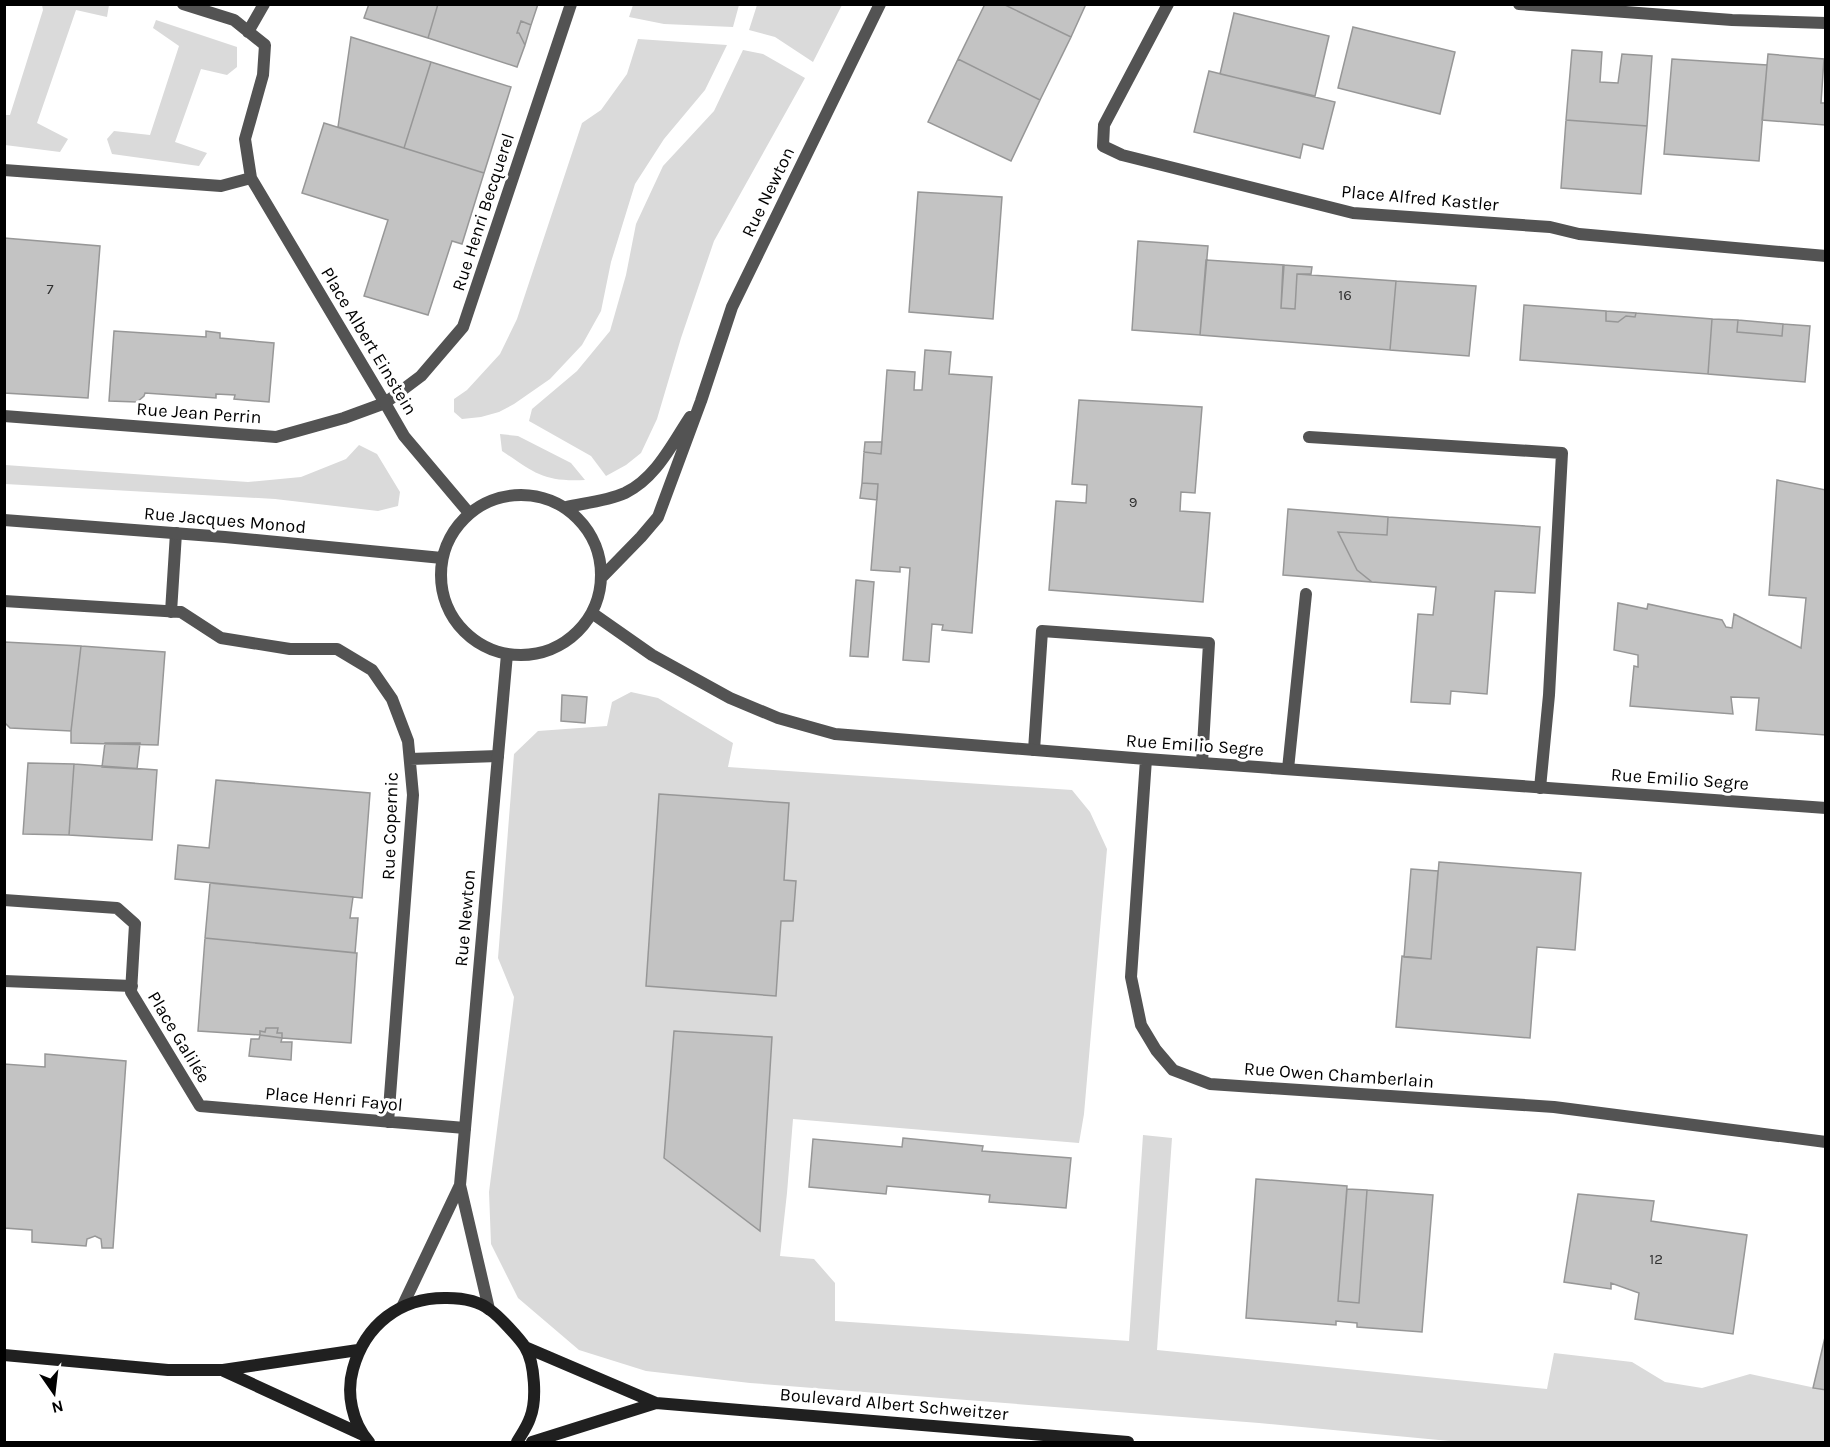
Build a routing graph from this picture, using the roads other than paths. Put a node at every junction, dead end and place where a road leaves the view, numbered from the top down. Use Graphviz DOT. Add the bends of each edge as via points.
graph roads {
  1 [pos="183,4"];
  2 [pos="264,4"];
  3 [pos="571,4"];
  4 [pos="880,4"];
  5 [pos="1168,4"];
  6 [pos="1519,4"];
  7 [pos="1826,23"];
  8 [pos="248,32"];
  9 [pos="4,170"];
  10 [pos="251,178"];
  11 [pos="1826,256"];
  12 [pos="701,401"];
  13 [pos="385,403"];
  14 [pos="4,416"];
  15 [pos="1309,437"];
  16 [pos="566,507"];
  17 [pos="469,513"];
  18 [pos="4,520"];
  19 [pos="176,534"];
  20 [pos="442,558"];
  21 [pos="602,577"];
  22 [pos="1306,594"];
  23 [pos="4,601"];
  24 [pos="171,612"];
  25 [pos="592,613"];
  26 [pos="507,654"];
  27 [pos="1034,750"];
  28 [pos="498,756"];
  29 [pos="410,759"];
  30 [pos="1146,759"];
  31 [pos="1202,763"];
  32 [pos="1288,769"];
  33 [pos="1540,788"];
  34 [pos="1826,808"];
  35 [pos="4,900"];
  36 [pos="4,981"];
  37 [pos="132,986"];
  38 [pos="200,1106"];
  39 [pos="388,1122"];
  40 [pos="465,1128"];
  41 [pos="1826,1142"];
  42 [pos="460,1185"];
  43 [pos="403,1305"];
  44 [pos="489,1309"];
  45 [pos="525,1347"];
  46 [pos="358,1350"];
  47 [pos="4,1355"];
  48 [pos="223,1370"];
  49 [pos="656,1403"];
  50 [pos="365,1438"];
  51 [pos="517,1443"];
  52 [pos="532,1443"];
  53 [pos="1128,1443"];
  1 -- 8 [label="street, Place Albert Einstein" via="234,20"];
  2 -- 8 [label="street"];
  3 -- 13 [label="street, Rue Henri Becquerel" via="463,327 421,376"];
  4 -- 12 [label="street, Rue Newton" via="732,307"];
  5 -- 11 [label="street, Place Alfred Kastler" via="1104,125 1103,146 1122,155 1353,213 1550,227 1579,234"];
  6 -- 7 [label="street"];
  8 -- 10 [label="street, Place Albert Einstein" via="265,45 263,75 245,139"];
  9 -- 10 [label="street" via="220,186"];
  10 -- 13 [label="street, Place Albert Einstein"];
  12 -- 16 [label="street, Rue Newton" via="652,474 638,486 623,494"];
  12 -- 21 [label="street, Rue Newton" via="658,517"];
  13 -- 14 [label="street, Rue Jean Perrin" via="276,436"];
  13 -- 17 [label="street, Place Albert Einstein" via="404,436"];
  15 -- 33 [label="street" via="1562,453"];
  16 -- 17 [label="street" via="542,497 517,494 491,500"];
  16 -- 21 [label="street" via="585,526 598,550"];
  17 -- 20 [label="street" via="452,534"];
  18 -- 19 [label="street, Rue Jacques Monod"];
  19 -- 20 [label="street, Rue Jacques Monod"];
  19 -- 24 [label="street"];
  20 -- 26 [label="street" via="442,591 454,620 477,642"];
  21 -- 25 [label="street"];
  22 -- 32 [label="street"];
  23 -- 24 [label="street, Rue Copernic"];
  24 -- 29 [label="street, Rue Copernic" via="180,612 221,638 290,649 337,649 372,670 392,699 408,741"];
  25 -- 26 [label="street" via="580,630 547,651"];
  25 -- 27 [label="street, Rue Emilio Segre" via="652,655 729,698 778,718 835,734"];
  26 -- 28 [label="street, Rue Newton"];
  27 -- 30 [label="street, Rue Emilio Segre"];
  27 -- 31 [label="street" via="1042,630 1185,641 1209,643"];
  28 -- 29 [label="street"];
  28 -- 40 [label="street, Rue Newton"];
  29 -- 39 [label="street, Rue Copernic" via="413,795"];
  30 -- 31 [label="street, Rue Emilio Segre"];
  30 -- 41 [label="street, Rue Owen Chamberlain" via="1131,977 1141,1025 1173,1070 1210,1084 1554,1107"];
  31 -- 32 [label="street, Rue Emilio Segre"];
  32 -- 33 [label="street, Rue Emilio Segre"];
  33 -- 34 [label="street, Rue Emilio Segre"];
  35 -- 37 [label="street, Place Galilée" via="117,908 135,924"];
  36 -- 37 [label="street, Place Galilée"];
  37 -- 38 [label="street, Place Galilée" via="131,992"];
  38 -- 39 [label="street, Place Henri Fayol"];
  39 -- 40 [label="street, Place Henri Fayol"];
  40 -- 42 [label="street, Rue Newton"];
  42 -- 43 [label="street, Rue Newton"];
  42 -- 44 [label="street, Rue Newton"];
  43 -- 44 [label="main road" via="432,1298 462,1298"];
  43 -- 46 [label="main road" via="377,1324"];
  44 -- 45 [label="main road"];
  45 -- 49 [label="main road, Boulevard Albert Schweitzer"];
  45 -- 51 [label="main road" via="535,1382 531,1417"];
  46 -- 48 [label="main road"];
  46 -- 50 [label="main road" via="350,1379 351,1407"];
  47 -- 48 [label="main road" via="168,1370"];
  48 -- 50 [label="main road"];
  49 -- 52 [label="main road, Boulevard Albert Schweitzer"];
  49 -- 53 [label="main road, Boulevard Albert Schweitzer"];
}
